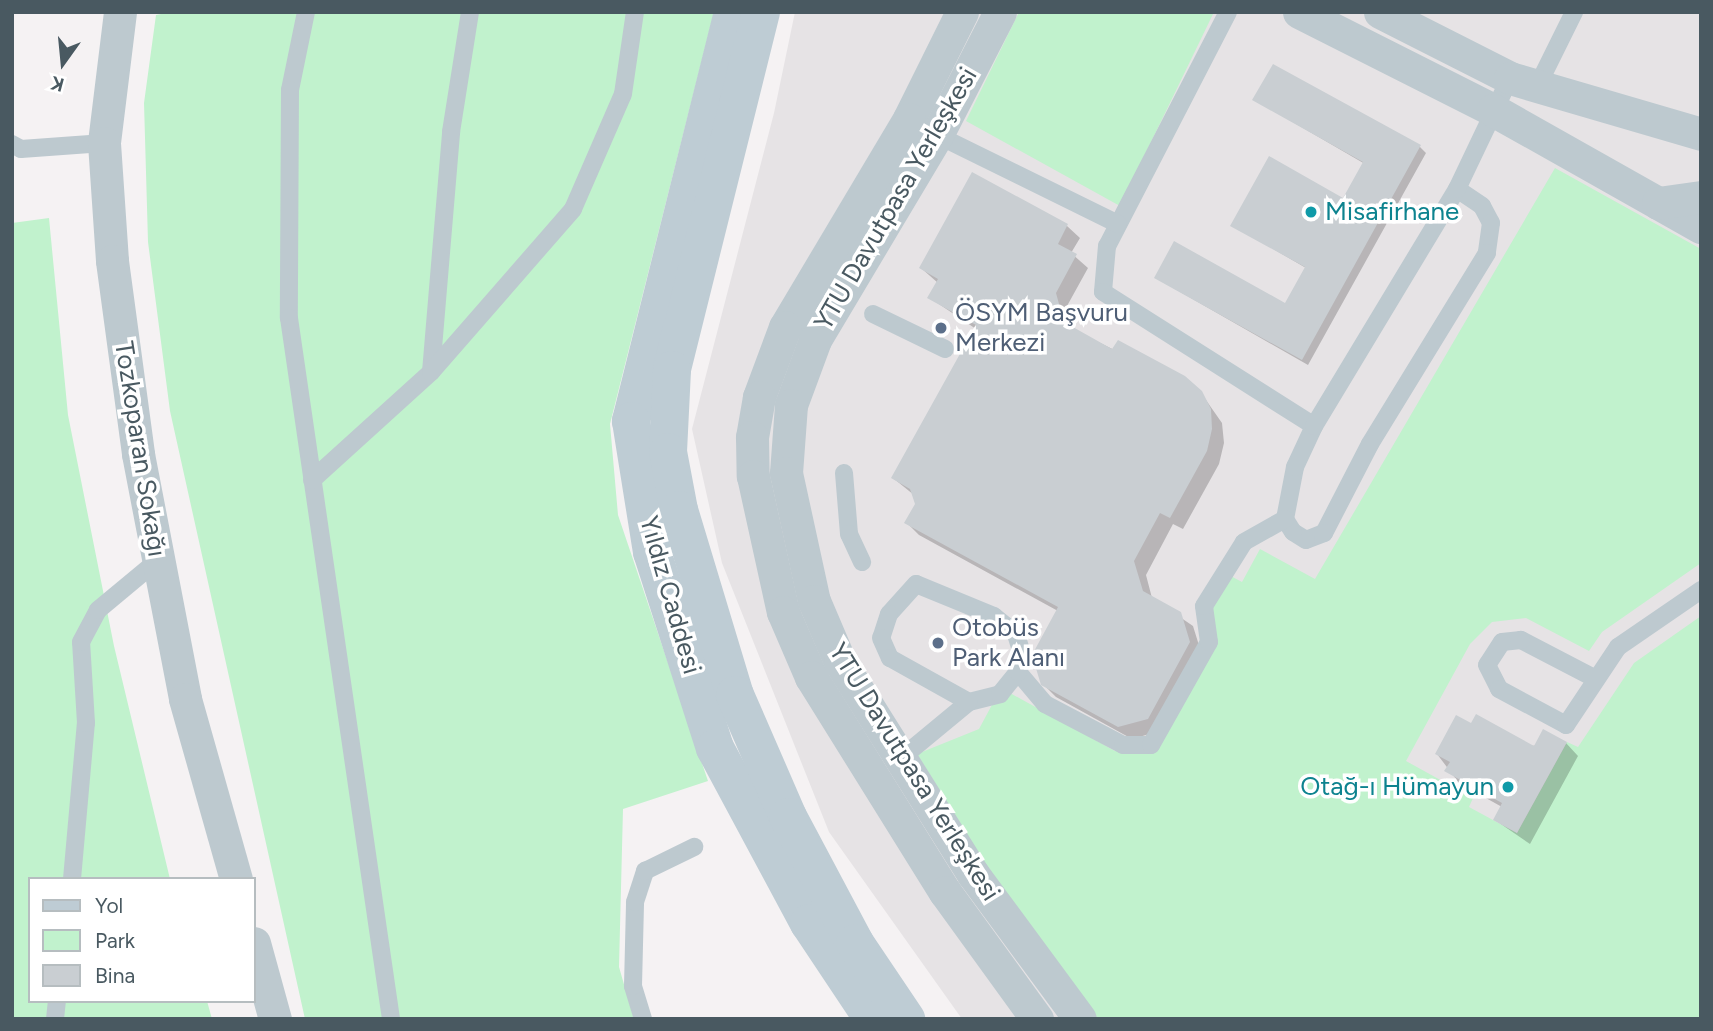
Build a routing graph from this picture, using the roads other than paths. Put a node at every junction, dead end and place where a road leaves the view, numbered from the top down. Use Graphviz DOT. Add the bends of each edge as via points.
graph roads {
  1 [pos="120,12"];
  2 [pos="306,12"];
  3 [pos="470,12"];
  4 [pos="635,12"];
  5 [pos="733,12"];
  6 [pos="761,12"];
  7 [pos="962,12"];
  8 [pos="1000,12"];
  9 [pos="1228,12"];
  10 [pos="1299,12"];
  11 [pos="1380,12"];
  12 [pos="1574,12"];
  13 [pos="1524,82"];
  14 [pos="1493,110"];
  15 [pos="923,127"];
  16 [pos="1701,134"];
  17 [pos="104,143"];
  18 [pos="12,144"];
  19 [pos="1457,189"];
  20 [pos="1701,197"];
  21 [pos="1658,203"];
  22 [pos="1118,224"];
  23 [pos="1701,227"];
  24 [pos="873,314"];
  25 [pos="944,349"];
  26 [pos="431,372"];
  27 [pos="1314,426"];
  28 [pos="844,473"];
  29 [pos="312,480"];
  30 [pos="1285,519"];
  31 [pos="158,560"];
  32 [pos="862,562"];
  33 [pos="1701,590"];
  34 [pos="1018,672"];
  35 [pos="1596,680"];
  36 [pos="969,702"];
  37 [pos="900,759"];
  38 [pos="694,847"];
  39 [pos="72,877"];
  40 [pos="235,877"];
  41 [pos="256,950"];
  42 [pos="275,1019"];
  43 [pos="391,1019"];
  44 [pos="643,1019"];
  45 [pos="873,1019"];
  46 [pos="906,1019"];
  47 [pos="1037,1019"];
  48 [pos="1080,1019"];
  1 -- 17 [label="street, Tozkoparan Sokağı"];
  2 -- 29 [label="lane" via="290,90 289,318"];
  3 -- 26 [label="lane" via="451,132"];
  4 -- 26 [label="lane" via="623,94 573,209"];
  5 -- 45 [label="main road, Yıldız Caddesi" via="631,421 652,552 715,748 809,923"];
  6 -- 46 [label="main road, Yıldız Caddesi" via="672,370 668,452 679,510 735,695 788,817 855,943"];
  7 -- 15 [label="street, YTU Davutpasa Yerleşkesi"];
  8 -- 15 [label="street, YTU Davutpasa Yerleşkesi"];
  9 -- 22 [label="lane"];
  10 -- 14 [label="street"];
  11 -- 13 [label="street"];
  12 -- 13 [label="lane"];
  13 -- 14 [label="lane"];
  13 -- 16 [label="street"];
  14 -- 19 [label="lane"];
  14 -- 21 [label="street"];
  15 -- 22 [label="lane"];
  15 -- 37 [label="street, YTU Davutpasa Yerleşkesi" via="815,340 791,405 785,440 795,524 814,601 840,662"];
  15 -- 47 [label="street, YTU Davutpasa Yerleşkesi" via="785,327 759,397 752,438 753,476 783,612 811,677 945,892"];
  17 -- 18 [label="lane" via="21,149"];
  17 -- 31 [label="street, Tozkoparan Sokağı" via="113,275"];
  19 -- 27 [label="lane"];
  19 -- 30 [label="lane" via="1482,206 1491,223 1488,253 1370,444 1324,533 1306,540 1293,533"];
  20 -- 21 [label="street"];
  21 -- 23 [label="street"];
  22 -- 27 [label="lane" via="1107,246 1103,292"];
  24 -- 25 [label="lane"];
  26 -- 29 [label="lane"];
  27 -- 30 [label="lane" via="1295,467"];
  28 -- 32 [label="lane" via="849,534"];
  29 -- 43 [label="lane"];
  30 -- 34 [label="lane" via="1244,542 1204,606 1209,642 1151,745 1123,745 1045,704"];
  31 -- 39 [label="lane" via="98,610 81,642 86,723"];
  31 -- 40 [label="street, Tozkoparan Sokağı" via="185,699"];
  33 -- 35 [label="lane" via="1618,647"];
  34 -- 36 [label="lane" via="1000,694"];
  34 -- 36 [label="lane" via="1023,657 1016,634 994,616 916,584 889,614 881,638 890,658"];
  35 -- 35 [label="lane" via="1521,640 1502,642 1487,665 1499,689 1566,725"];
  36 -- 37 [label="lane"];
  37 -- 48 [label="street, YTU Davutpasa Yerleşkesi" via="972,874"];
  38 -- 44 [label="lane" via="645,871 635,902 633,986"];
  41 -- 42 [label="street"];
}
